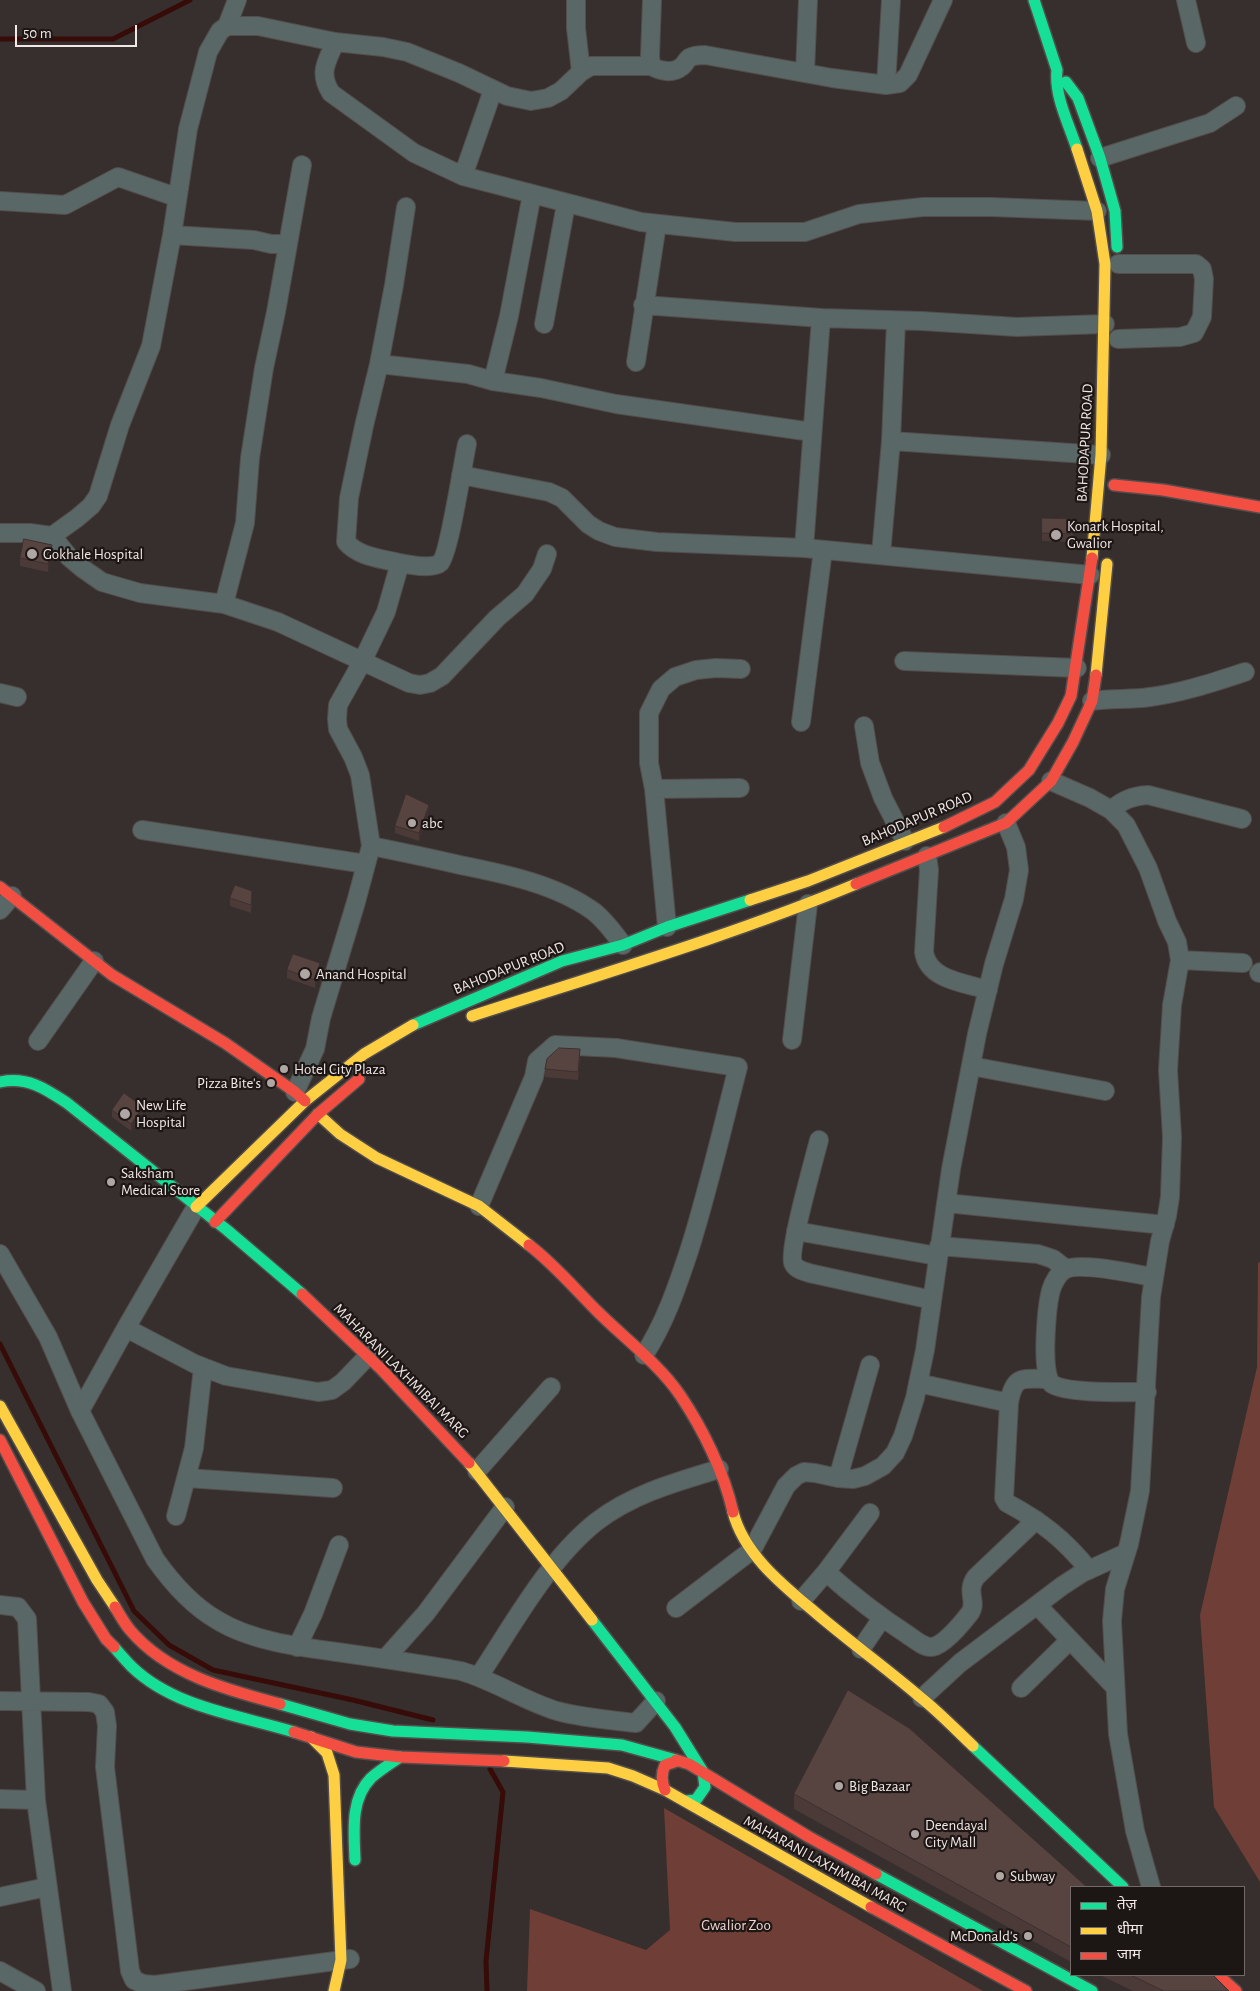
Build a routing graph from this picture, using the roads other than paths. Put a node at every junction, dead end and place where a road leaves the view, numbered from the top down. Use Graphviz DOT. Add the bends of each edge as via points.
graph roads {
  1 [pos="237,0"];
  2 [pos="576,0"];
  3 [pos="652,0"];
  4 [pos="808,0"];
  5 [pos="891,0"];
  6 [pos="943,0"];
  7 [pos="1034,0"];
  8 [pos="1186,0"];
  9 [pos="227,26"];
  10 [pos="335,42"];
  11 [pos="1196,43"];
  12 [pos="651,66"];
  13 [pos="1058,70"];
  14 [pos="581,72"];
  15 [pos="804,73"];
  16 [pos="886,85"];
  17 [pos="493,90"];
  18 [pos="1236,106"];
  19 [pos="1100,158"];
  20 [pos="302,165"];
  21 [pos="463,176"];
  22 [pos="532,194"];
  23 [pos="176,197"];
  24 [pos="0,201"];
  25 [pos="566,204"];
  26 [pos="406,206"];
  27 [pos="1097,211"];
  28 [pos="657,224"];
  29 [pos="172,235"];
  30 [pos="287,244"];
  31 [pos="1118,268"];
  32 [pos="643,305"];
  33 [pos="821,318"];
  34 [pos="896,321"];
  35 [pos="544,324"];
  36 [pos="1115,335"];
  37 [pos="636,362"];
  38 [pos="379,364"];
  39 [pos="493,381"];
  40 [pos="812,432"];
  41 [pos="891,442"];
  42 [pos="467,444"];
  43 [pos="1101,455"];
  44 [pos="461,475"];
  45 [pos="1114,485"];
  46 [pos="1260,507"];
  47 [pos="0,533"];
  48 [pos="52,536"];
  49 [pos="804,548"];
  50 [pos="823,550"];
  51 [pos="1108,552"];
  52 [pos="547,554"];
  53 [pos="881,554"];
  54 [pos="400,563"];
  55 [pos="1090,575"];
  56 [pos="224,604"];
  57 [pos="904,661"];
  58 [pos="362,662"];
  59 [pos="1076,668"];
  60 [pos="741,669"];
  61 [pos="1245,672"];
  62 [pos="1092,701"];
  63 [pos="801,722"];
  64 [pos="864,726"];
  65 [pos="1051,781"];
  66 [pos="654,788"];
  67 [pos="740,788"];
  68 [pos="1111,810"];
  69 [pos="1242,819"];
  70 [pos="1006,823"];
  71 [pos="142,830"];
  72 [pos="905,841"];
  73 [pos="371,846"];
  74 [pos="927,856"];
  75 [pos="366,864"];
  76 [pos="6,891"];
  77 [pos="808,904"];
  78 [pos="0,910"];
  79 [pos="667,927"];
  80 [pos="623,945"];
  81 [pos="1180,960"];
  82 [pos="94,961"];
  83 [pos="1243,963"];
  84 [pos="988,990"];
  85 [pos="457,1022"];
  86 [pos="792,1040"];
  87 [pos="38,1041"];
  88 [pos="971,1066"];
  89 [pos="371,1069"];
  90 [pos="0,1082"];
  91 [pos="1105,1091"];
  92 [pos="300,1097"];
  93 [pos="318,1114"];
  94 [pos="819,1140"];
  95 [pos="946,1203"];
  96 [pos="196,1206"];
  97 [pos="479,1206"];
  98 [pos="215,1222"];
  99 [pos="1165,1225"];
  100 [pos="796,1231"];
  101 [pos="938,1251"];
  102 [pos="0,1254"];
  103 [pos="1066,1269"];
  104 [pos="1153,1276"];
  105 [pos="932,1300"];
  106 [pos="126,1328"];
  107 [pos="644,1355"];
  108 [pos="368,1356"];
  109 [pos="870,1365"];
  110 [pos="204,1367"];
  111 [pos="1048,1380"];
  112 [pos="918,1383"];
  113 [pos="551,1387"];
  114 [pos="1147,1392"];
  115 [pos="1009,1403"];
  116 [pos="0,1406"];
  117 [pos="80,1411"];
  118 [pos="0,1440"];
  119 [pos="718,1469"];
  120 [pos="477,1471"];
  121 [pos="187,1478"];
  122 [pos="838,1478"];
  123 [pos="333,1488"];
  124 [pos="505,1507"];
  125 [pos="870,1513"];
  126 [pos="176,1516"];
  127 [pos="1036,1520"];
  128 [pos="339,1545"];
  129 [pos="752,1550"];
  130 [pos="1126,1553"];
  131 [pos="552,1566"];
  132 [pos="1089,1570"];
  133 [pos="826,1572"];
  134 [pos="801,1601"];
  135 [pos="0,1605"];
  136 [pos="1038,1606"];
  137 [pos="676,1608"];
  138 [pos="882,1618"];
  139 [pos="1070,1640"];
  140 [pos="297,1646"];
  141 [pos="861,1649"];
  142 [pos="386,1660"];
  143 [pos="479,1676"];
  144 [pos="1115,1687"];
  145 [pos="1021,1688"];
  146 [pos="922,1698"];
  147 [pos="0,1701"];
  148 [pos="656,1701"];
  149 [pos="31,1702"];
  150 [pos="350,1724"];
  151 [pos="311,1737"];
  152 [pos="337,1738"];
  153 [pos="400,1757"];
  154 [pos="329,1761"];
  155 [pos="677,1761"];
  156 [pos="703,1772"];
  157 [pos="666,1790"];
  158 [pos="0,1799"];
  159 [pos="36,1800"];
  160 [pos="685,1801"];
  161 [pos="355,1872"];
  162 [pos="1122,1886"];
  163 [pos="1151,1886"];
  164 [pos="47,1887"];
  165 [pos="0,1897"];
  166 [pos="350,1960"];
  167 [pos="0,1971"];
  168 [pos="1219,1976"];
  169 [pos="36,1991"];
  170 [pos="62,1991"];
  171 [pos="334,1991"];
  172 [pos="1026,1991"];
  173 [pos="1092,1991"];
  174 [pos="1236,1991"];
  1 -- 9 [label="street"];
  2 -- 14 [label="street"];
  3 -- 12 [label="street"];
  4 -- 15 [label="street"];
  5 -- 16 [label="street"];
  6 -- 16 [label="street" via="908,75 900,82"];
  7 -- 13 [label="main road, BAHODAPUR ROAD"];
  8 -- 11 [label="street"];
  9 -- 10 [label="street" via="258,26"];
  9 -- 23 [label="street" via="208,52 188,129"];
  10 -- 17 [label="street" via="407,52"];
  10 -- 21 [label="street" via="323,74 331,93 414,153"];
  12 -- 14 [label="street" via="602,65 591,66"];
  12 -- 15 [label="street" via="669,71 678,69 696,55 705,55"];
  13 -- 19 [label="main road" via="1078,98"];
  13 -- 27 [label="main road, BAHODAPUR ROAD" via="1059,93"];
  14 -- 17 [label="street" via="561,91 548,98 532,101"];
  15 -- 16 [label="street"];
  17 -- 21 [label="street"];
  18 -- 19 [label="street" via="1210,123"];
  19 -- 31 [label="main road" via="1115,211"];
  20 -- 30 [label="street"];
  21 -- 22 [label="street"];
  22 -- 25 [label="street"];
  22 -- 39 [label="street"];
  23 -- 24 [label="street" via="118,177 65,206"];
  23 -- 29 [label="street"];
  25 -- 28 [label="street"];
  25 -- 35 [label="street"];
  26 -- 38 [label="street"];
  27 -- 28 [label="street" via="915,208 859,214 805,232 735,232"];
  27 -- 36 [label="main road, BAHODAPUR ROAD"];
  28 -- 32 [label="street"];
  29 -- 30 [label="street"];
  29 -- 48 [label="street" via="151,346 120,425 98,496 77,518"];
  30 -- 56 [label="street" via="249,466 245,523"];
  31 -- 36 [label="street" via="1196,264 1202,269 1204,279 1202,317 1194,333 1180,337"];
  32 -- 33 [label="street"];
  32 -- 37 [label="street"];
  33 -- 34 [label="street"];
  33 -- 40 [label="street"];
  34 -- 36 [label="street"];
  34 -- 41 [label="street"];
  36 -- 43 [label="main road, BAHODAPUR ROAD"];
  38 -- 39 [label="street" via="444,370"];
  38 -- 54 [label="street" via="350,489 346,542 353,550"];
  39 -- 40 [label="street" via="616,404"];
  40 -- 49 [label="street"];
  41 -- 43 [label="street"];
  41 -- 53 [label="street"];
  42 -- 44 [label="street"];
  43 -- 55 [label="main road, BAHODAPUR ROAD"];
  44 -- 49 [label="street" via="549,492 562,498 588,524 615,537 657,542"];
  44 -- 54 [label="street" via="445,556 440,564 432,567"];
  45 -- 46 [label="main road" via="1173,491"];
  47 -- 48 [label="street"];
  48 -- 56 [label="street" via="69,557 102,582 140,592"];
  49 -- 50 [label="street"];
  50 -- 53 [label="street"];
  50 -- 63 [label="street"];
  51 -- 62 [label="main road"];
  52 -- 58 [label="street" via="542,569 525,594 497,618 442,676 420,685"];
  53 -- 55 [label="street"];
  54 -- 58 [label="street" via="386,612"];
  55 -- 59 [label="main road, BAHODAPUR ROAD"];
  56 -- 58 [label="street" via="278,622"];
  57 -- 59 [label="street"];
  58 -- 73 [label="street" via="338,705 337,719 338,729 360,775"];
  59 -- 72 [label="main road, BAHODAPUR ROAD" via="1071,696 1030,770 995,802 931,833"];
  60 -- 66 [label="street" via="696,670 675,677 661,689 649,713 649,763"];
  61 -- 62 [label="street" via="1150,698"];
  62 -- 65 [label="main road"];
  64 -- 72 [label="street" via="870,763"];
  65 -- 68 [label="street"];
  65 -- 70 [label="main road"];
  66 -- 67 [label="street"];
  66 -- 79 [label="street"];
  68 -- 69 [label="street" via="1133,796 1148,795"];
  68 -- 81 [label="street" via="1126,825 1148,868"];
  70 -- 74 [label="main road"];
  70 -- 84 [label="street" via="1016,846 1019,870"];
  71 -- 75 [label="street"];
  72 -- 79 [label="main road, BAHODAPUR ROAD" via="808,881"];
  73 -- 75 [label="street"];
  73 -- 80 [label="street" via="506,874 548,888 593,912 606,922"];
  74 -- 77 [label="main road"];
  74 -- 84 [label="street" via="925,962 944,977"];
  75 -- 92 [label="street"];
  76 -- 78 [label="street"];
  76 -- 82 [label="main road"];
  77 -- 85 [label="main road"];
  77 -- 86 [label="street"];
  79 -- 80 [label="main road, BAHODAPUR ROAD"];
  80 -- 92 [label="main road, BAHODAPUR ROAD" via="562,961 420,1021"];
  81 -- 83 [label="street"];
  81 -- 99 [label="street" via="1172,1005 1168,1070 1172,1137 1170,1197"];
  82 -- 87 [label="street"];
  82 -- 92 [label="main road" via="160,1005 225,1042"];
  84 -- 88 [label="street"];
  88 -- 91 [label="street"];
  88 -- 95 [label="street"];
  89 -- 93 [label="main road"];
  90 -- 96 [label="main road, MAHARANI LAXHMIBAI MARG" via="27,1080 52,1093"];
  92 -- 96 [label="main road, BAHODAPUR ROAD"];
  93 -- 97 [label="main road" via="340,1134 377,1158"];
  93 -- 98 [label="main road"];
  94 -- 100 [label="street"];
  95 -- 99 [label="street"];
  95 -- 101 [label="street"];
  96 -- 98 [label="main road, MAHARANI LAXHMIBAI MARG"];
  96 -- 106 [label="street"];
  97 -- 107 [label="main road" via="535,1248"];
  97 -- 107 [label="street" via="534,1077 537,1061 554,1045 616,1048 738,1067 699,1220 658,1334"];
  98 -- 108 [label="main road, MAHARANI LAXHMIBAI MARG" via="280,1274"];
  99 -- 104 [label="street"];
  100 -- 101 [label="street"];
  100 -- 105 [label="street" via="792,1256 796,1268"];
  101 -- 103 [label="street" via="1038,1254 1053,1259"];
  101 -- 105 [label="street"];
  102 -- 117 [label="street" via="48,1337"];
  103 -- 104 [label="street" via="1081,1267"];
  103 -- 111 [label="street" via="1058,1275 1051,1289 1046,1324"];
  104 -- 114 [label="street"];
  105 -- 112 [label="street"];
  106 -- 110 [label="street"];
  106 -- 117 [label="street"];
  107 -- 119 [label="main road" via="679,1394"];
  108 -- 110 [label="street" via="332,1390 318,1392 226,1376"];
  108 -- 120 [label="main road, MAHARANI LAXHMIBAI MARG"];
  109 -- 122 [label="street"];
  110 -- 121 [label="street"];
  111 -- 114 [label="street" via="1064,1388"];
  111 -- 115 [label="street" via="1021,1379 1011,1390"];
  112 -- 115 [label="street"];
  112 -- 122 [label="street" via="904,1436 895,1453 883,1466 865,1476"];
  113 -- 120 [label="street"];
  114 -- 130 [label="street" via="1140,1491"];
  115 -- 127 [label="street" via="1004,1498"];
  116 -- 150 [label="main road, MAHARANI LAXHMIBAI MARG" via="96,1580 130,1630 155,1653 190,1675 232,1691"];
  117 -- 140 [label="street" via="156,1559 172,1581 190,1600 218,1621 252,1635"];
  118 -- 151 [label="main road, MAHARANI LAXHMIBAI MARG" via="83,1602 106,1639 133,1668 162,1688 191,1702"];
  119 -- 129 [label="main road" via="735,1519"];
  119 -- 131 [label="street" via="622,1505 596,1522"];
  120 -- 124 [label="main road, MAHARANI LAXHMIBAI MARG"];
  121 -- 123 [label="street"];
  121 -- 126 [label="street"];
  122 -- 129 [label="street" via="804,1472 796,1476 786,1486"];
  124 -- 131 [label="main road, MAHARANI LAXHMIBAI MARG"];
  124 -- 142 [label="street"];
  125 -- 133 [label="street"];
  127 -- 132 [label="street" via="1071,1547"];
  127 -- 138 [label="street" via="976,1577 970,1588 972,1610 939,1645 926,1646"];
  128 -- 140 [label="street"];
  129 -- 134 [label="main road" via="776,1579"];
  129 -- 137 [label="street"];
  130 -- 132 [label="street"];
  130 -- 144 [label="street" via="1115,1589 1112,1621"];
  131 -- 143 [label="street"];
  131 -- 148 [label="main road, MAHARANI LAXHMIBAI MARG"];
  132 -- 136 [label="street"];
  133 -- 134 [label="street"];
  133 -- 138 [label="street"];
  134 -- 141 [label="main road"];
  135 -- 149 [label="street" via="18,1607 27,1619"];
  136 -- 139 [label="street"];
  136 -- 146 [label="street" via="960,1663"];
  138 -- 141 [label="street"];
  139 -- 144 [label="street"];
  139 -- 145 [label="street"];
  140 -- 142 [label="street"];
  141 -- 146 [label="main road"];
  142 -- 143 [label="street"];
  143 -- 148 [label="street" via="556,1710 590,1718 636,1723"];
  144 -- 163 [label="street" via="1124,1775"];
  146 -- 162 [label="main road"];
  147 -- 149 [label="street"];
  148 -- 156 [label="main road, MAHARANI LAXHMIBAI MARG"];
  149 -- 159 [label="street"];
  149 -- 166 [label="street" via="89,1702 99,1704 105,1712 105,1767 130,1972 134,1980 155,1985"];
  150 -- 152 [label="main road"];
  150 -- 155 [label="main road, MAHARANI LAXHMIBAI MARG" via="393,1731 622,1745"];
  151 -- 152 [label="main road, MAHARANI LAXHMIBAI MARG"];
  151 -- 154 [label="main road" via="327,1753"];
  152 -- 153 [label="main road, MAHARANI LAXHMIBAI MARG" via="356,1752"];
  152 -- 154 [label="main road"];
  153 -- 157 [label="main road, MAHARANI LAXHMIBAI MARG" via="608,1768"];
  153 -- 161 [label="main road" via="370,1779 361,1793 354,1811"];
  154 -- 166 [label="main road" via="334,1775"];
  155 -- 156 [label="main road, MAHARANI LAXHMIBAI MARG"];
  155 -- 157 [label="main road" via="665,1765 661,1773"];
  156 -- 160 [label="main road" via="706,1780 704,1792 696,1800"];
  156 -- 173 [label="main road, MAHARANI LAXHMIBAI MARG" via="809,1837"];
  157 -- 160 [label="main road, MAHARANI LAXHMIBAI MARG"];
  158 -- 159 [label="street"];
  159 -- 164 [label="street"];
  160 -- 172 [label="main road, MAHARANI LAXHMIBAI MARG" via="818,1878"];
  164 -- 165 [label="street"];
  164 -- 170 [label="street"];
  166 -- 171 [label="main road"];
  167 -- 169 [label="street"];
  168 -- 174 [label="main road"];
}
